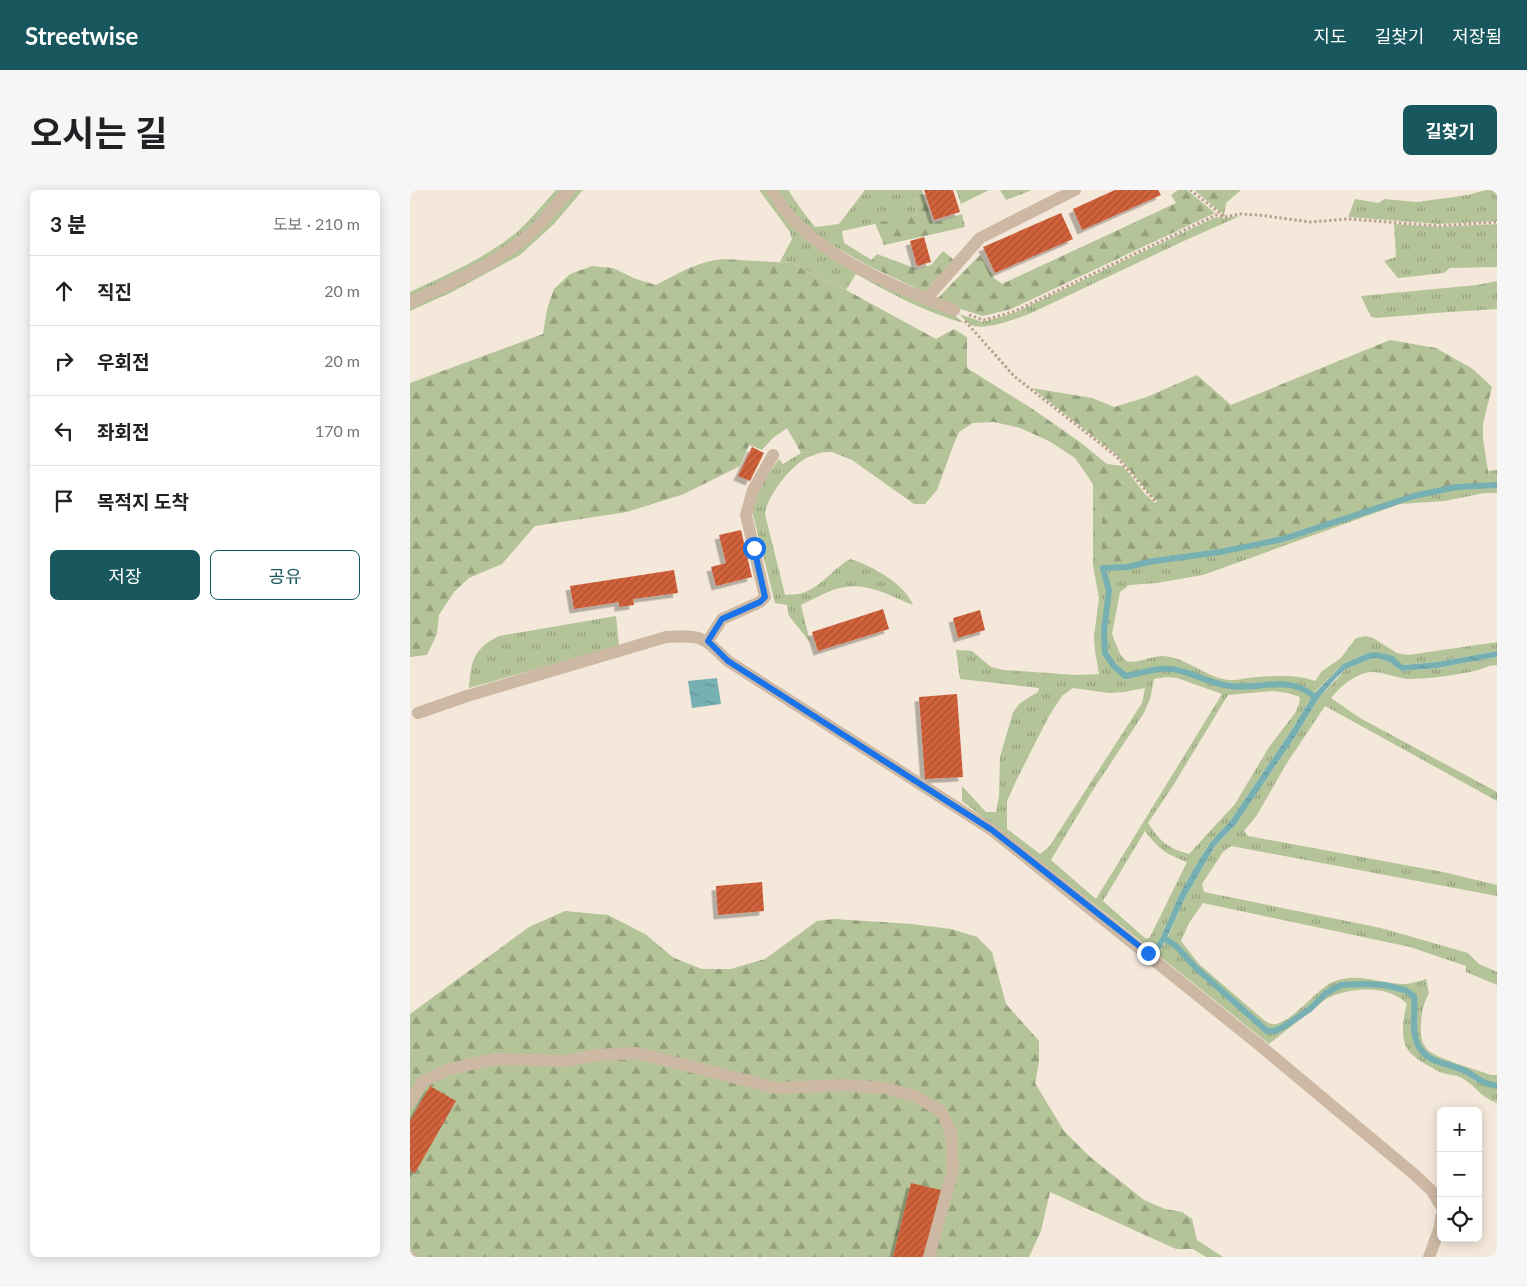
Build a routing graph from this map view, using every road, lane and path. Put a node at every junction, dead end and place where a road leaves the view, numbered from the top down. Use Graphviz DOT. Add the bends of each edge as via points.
graph roads {
  1 [pos="570,190"];
  2 [pos="772,190"];
  3 [pos="1075,190"];
  4 [pos="1190,190"];
  5 [pos="1224,217"];
  6 [pos="1497,222"];
  7 [pos="926,299"];
  8 [pos="410,302"];
  9 [pos="954,310"];
  10 [pos="772,455"];
  11 [pos="1156,502"];
  12 [pos="708,641"];
  13 [pos="418,713"];
  14 [pos="410,1103"];
  15 [pos="1437,1200"];
  16 [pos="1437,1235"];
  17 [pos="929,1257"];
  18 [pos="1429,1257"];
  1 -- 8 [label="street" via="532,232 513,247 465,276"];
  2 -- 7 [label="street" via="803,231 854,265"];
  3 -- 7 [label="street" via="980,238"];
  4 -- 5 [label="path"];
  5 -- 6 [label="path" via="1240,214 1310,222 1348,219 1439,226"];
  5 -- 9 [label="path" via="1216,215 1013,312 984,320"];
  7 -- 9 [label="street"];
  9 -- 11 [label="path" via="1014,376 1116,456"];
  10 -- 12 [label="street" via="753,490 746,515 765,597 722,619"];
  12 -- 13 [label="street" via="693,635 666,637"];
  12 -- 15 [label="street" via="728,661 992,830 1177,977 1415,1175"];
  14 -- 17 [label="street" via="422,1082 470,1064 496,1060 566,1061 638,1053 776,1088 846,1085 886,1088 915,1096 941,1111 951,1132 953,1169"];
  16 -- 18 [label="street"];
}
